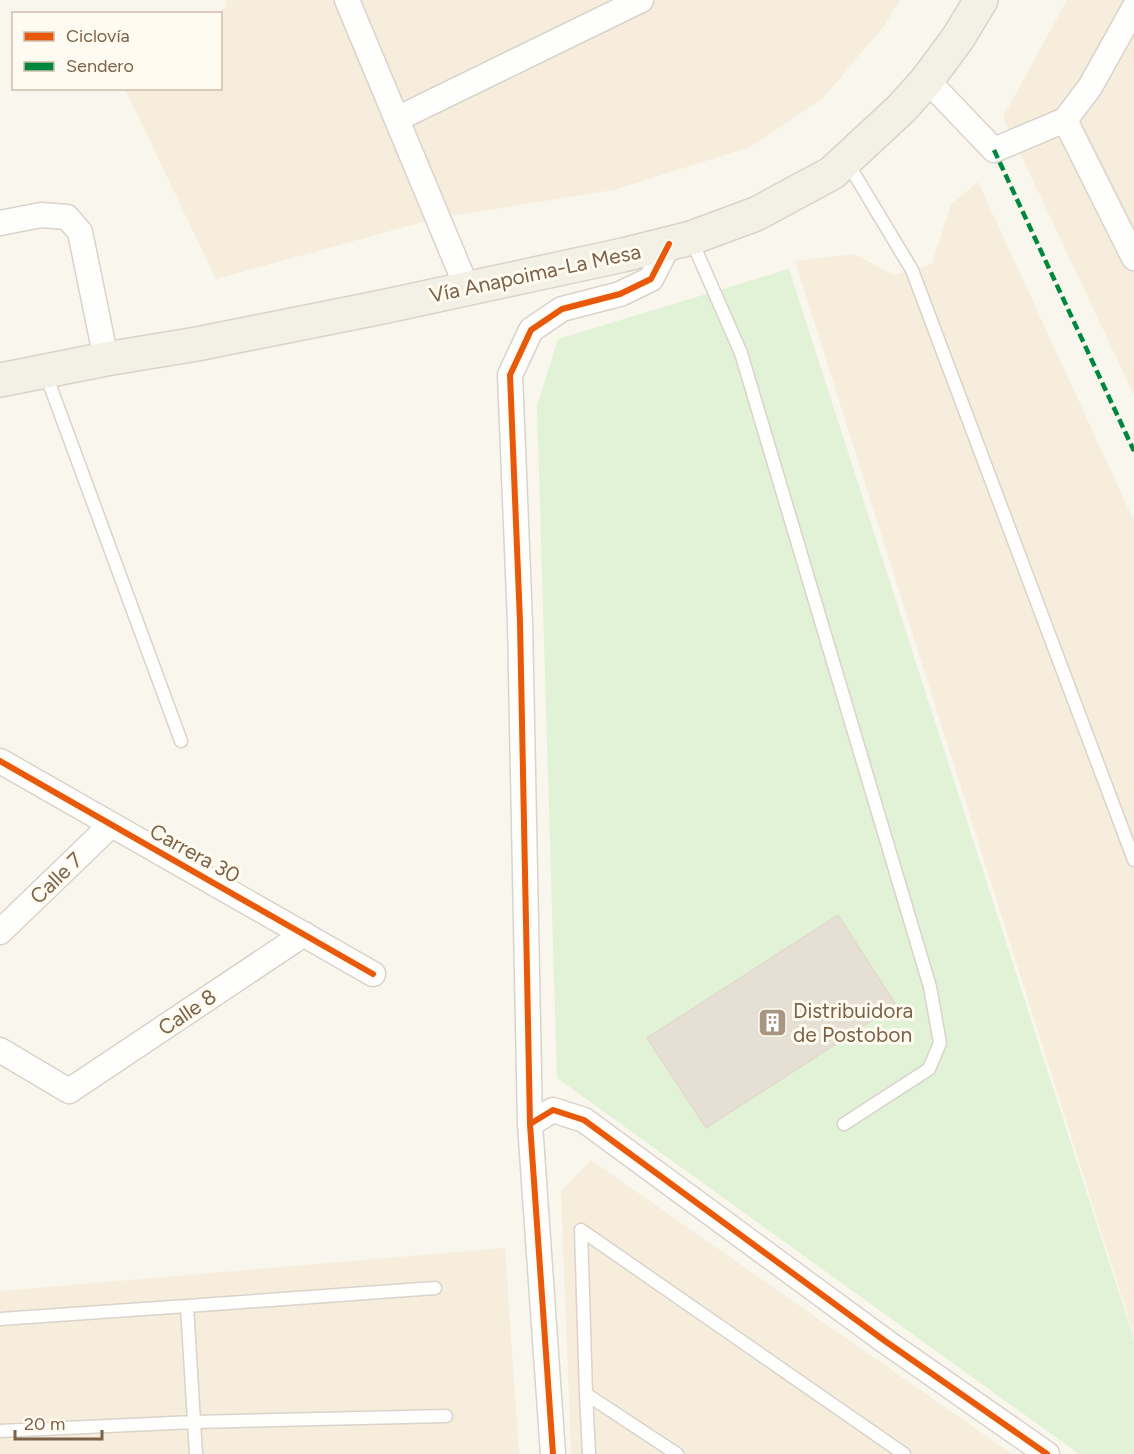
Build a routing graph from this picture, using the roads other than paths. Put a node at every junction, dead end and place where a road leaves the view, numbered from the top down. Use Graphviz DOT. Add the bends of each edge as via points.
graph roads {
  1 [pos="347,0"];
  2 [pos="641,0"];
  3 [pos="981,0"];
  4 [pos="1134,8"];
  5 [pos="927,80"];
  6 [pos="397,119"];
  7 [pos="1065,120"];
  8 [pos="846,161"];
  9 [pos="0,223"];
  10 [pos="680,241"];
  11 [pos="1134,258"];
  12 [pos="467,288"];
  13 [pos="106,359"];
  14 [pos="45,371"];
  15 [pos="0,380"];
  16 [pos="182,741"];
  17 [pos="0,761"];
  18 [pos="111,825"];
  19 [pos="1134,860"];
  20 [pos="0,932"];
  21 [pos="304,934"];
  22 [pos="374,974"];
  23 [pos="0,1050"];
  24 [pos="530,1124"];
  25 [pos="844,1124"];
  26 [pos="435,1288"];
  27 [pos="187,1306"];
  28 [pos="0,1319"];
  29 [pos="586,1394"];
  30 [pos="446,1416"];
  31 [pos="194,1422"];
  32 [pos="0,1431"];
  33 [pos="196,1454"];
  34 [pos="553,1454"];
  35 [pos="589,1454"];
  36 [pos="677,1454"];
  37 [pos="904,1454"];
  38 [pos="1047,1454"];
  1 -- 6 [label="street"];
  2 -- 6 [label="street"];
  3 -- 5 [label="main road, Vía Anapoima-La Mesa"];
  4 -- 7 [label="street" via="1090,87"];
  5 -- 7 [label="street" via="994,150"];
  5 -- 8 [label="main road, Vía Anapoima-La Mesa"];
  6 -- 12 [label="street"];
  7 -- 11 [label="street"];
  8 -- 10 [label="main road, Vía Anapoima-La Mesa" via="832,173 756,214"];
  8 -- 19 [label="lane" via="912,270"];
  9 -- 13 [label="street" via="41,215 67,217 80,232"];
  10 -- 12 [label="main road, Vía Anapoima-La Mesa"];
  10 -- 24 [label="street" via="651,279 620,294 562,309 531,330 510,375 520,622"];
  10 -- 25 [label="lane" via="741,353 930,987 940,1043 929,1069"];
  12 -- 13 [label="main road, Vía Anapoima-La Mesa"];
  13 -- 14 [label="main road, Vía Anapoima-La Mesa"];
  14 -- 15 [label="main road, Vía Anapoima-La Mesa"];
  14 -- 16 [label="lane"];
  17 -- 18 [label="street, Carrera 30"];
  18 -- 20 [label="street, Calle 7"];
  18 -- 21 [label="street, Carrera 30"];
  21 -- 22 [label="street, Carrera 30"];
  21 -- 23 [label="street, Calle 8" via="69,1091"];
  24 -- 34 [label="street"];
  24 -- 38 [label="street" via="553,1110 584,1120 885,1341"];
  26 -- 27 [label="lane"];
  27 -- 28 [label="lane"];
  27 -- 31 [label="lane"];
  29 -- 35 [label="lane"];
  29 -- 36 [label="lane"];
  29 -- 37 [label="lane" via="581,1230"];
  30 -- 31 [label="lane"];
  31 -- 32 [label="lane"];
  31 -- 33 [label="lane"];
}
